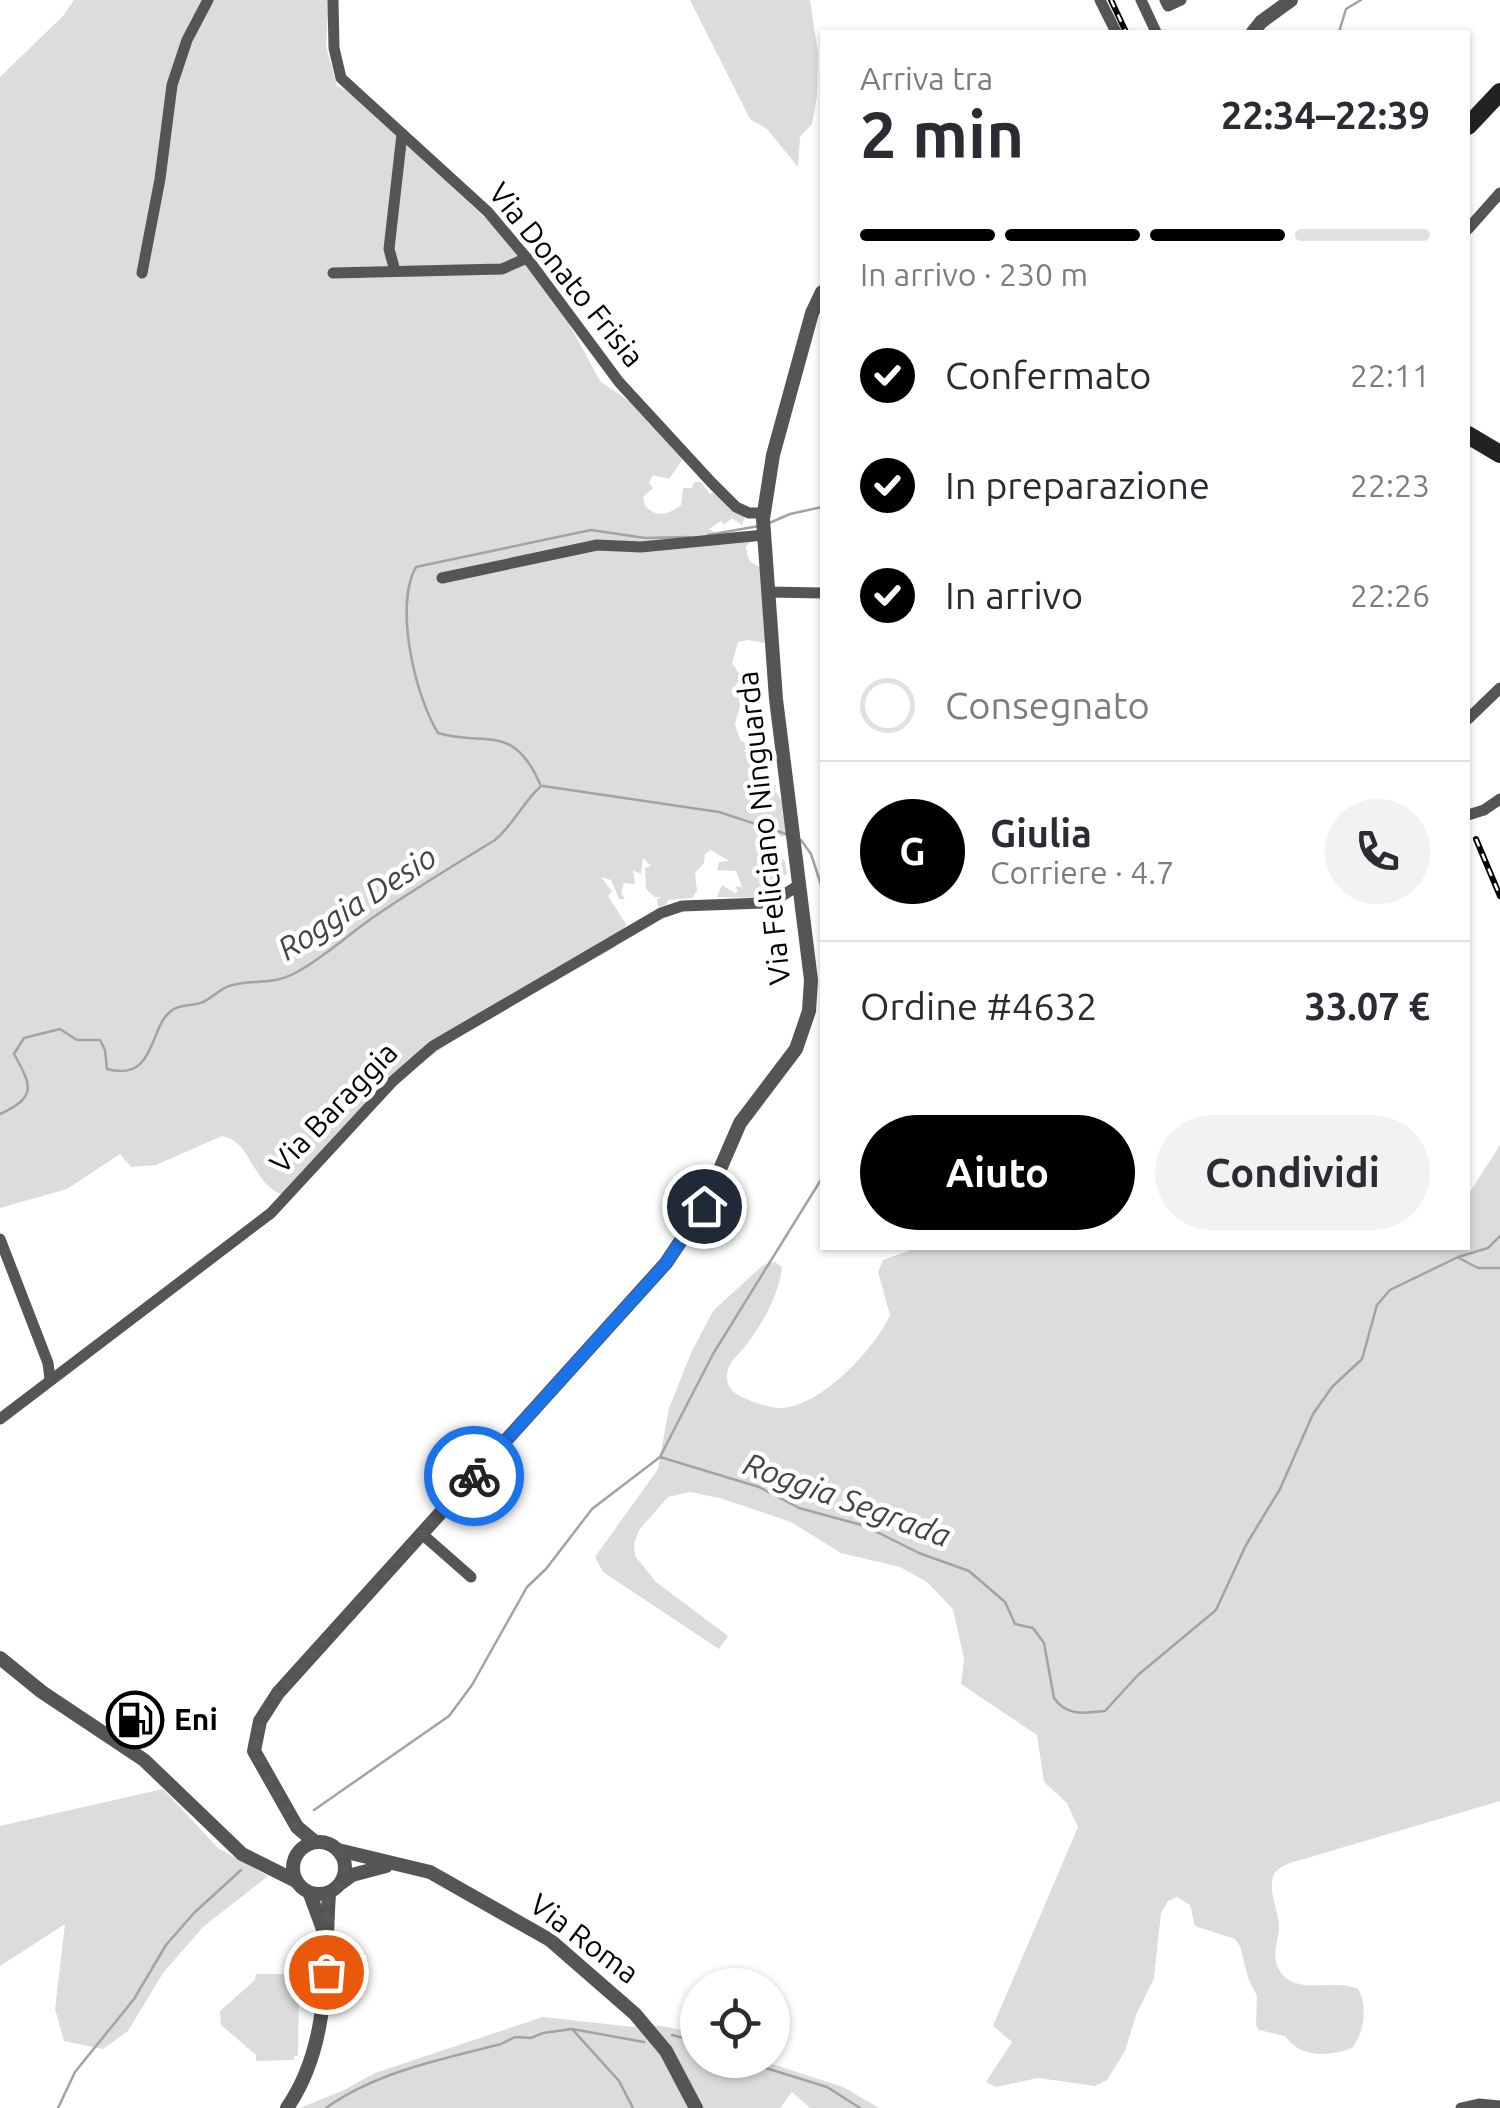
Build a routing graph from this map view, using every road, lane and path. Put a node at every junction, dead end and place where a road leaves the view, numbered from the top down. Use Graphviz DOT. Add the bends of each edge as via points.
graph roads {
  1 [pos="208,0"];
  2 [pos="334,0"];
  3 [pos="1100,0"];
  4 [pos="1141,0"];
  5 [pos="1165,0"];
  6 [pos="1181,0"];
  7 [pos="1291,0"];
  8 [pos="1115,30"];
  9 [pos="1155,30"];
  10 [pos="1255,30"];
  11 [pos="1500,92"];
  12 [pos="1470,124"];
  13 [pos="402,134"];
  14 [pos="1500,193"];
  15 [pos="1470,226"];
  16 [pos="526,258"];
  17 [pos="395,271"];
  18 [pos="333,272"];
  19 [pos="142,273"];
  20 [pos="820,296"];
  21 [pos="1471,443"];
  22 [pos="1500,454"];
  23 [pos="763,525"];
  24 [pos="442,578"];
  25 [pos="768,592"];
  26 [pos="820,593"];
  27 [pos="1500,688"];
  28 [pos="1470,717"];
  29 [pos="1500,799"];
  30 [pos="1470,814"];
  31 [pos="799,885"];
  32 [pos="0,1240"];
  33 [pos="50,1380"];
  34 [pos="0,1420"];
  35 [pos="422,1534"];
  36 [pos="471,1576"];
  37 [pos="0,1658"];
  38 [pos="297,1828"];
  39 [pos="316,1842"];
  40 [pos="338,1850"];
  41 [pos="298,1852"];
  42 [pos="264,1864"];
  43 [pos="396,1864"];
  44 [pos="296,1881"];
  45 [pos="335,1888"];
  46 [pos="310,1894"];
  47 [pos="326,1938"];
  48 [pos="1500,2106"];
  49 [pos="287,2108"];
  50 [pos="696,2108"];
  51 [pos="1461,2108"];
  1 -- 19 [label="street" via="172,85"];
  2 -- 13 [label="street, Via Donato Frisia" via="341,78"];
  3 -- 8 [label="street"];
  4 -- 9 [label="street"];
  5 -- 6 [label="street" via="1168,6"];
  7 -- 10 [label="street"];
  11 -- 12 [label="main road"];
  13 -- 16 [label="street, Via Donato Frisia" via="488,212"];
  13 -- 17 [label="street" via="389,249"];
  14 -- 15 [label="street"];
  16 -- 17 [label="street" via="502,270"];
  16 -- 23 [label="street, Via Donato Frisia" via="619,382 736,507"];
  17 -- 18 [label="street"];
  20 -- 23 [label="street, Via Feliciano Ninguarda" via="772,454"];
  21 -- 22 [label="main road"];
  23 -- 24 [label="street" via="641,548 597,546"];
  23 -- 25 [label="street, Via Feliciano Ninguarda"];
  25 -- 26 [label="street"];
  25 -- 31 [label="street, Via Feliciano Ninguarda"];
  27 -- 28 [label="street"];
  29 -- 30 [label="street"];
  31 -- 33 [label="street, Via Baraggia" via="764,903 682,906 662,913 433,1046 271,1214"];
  31 -- 35 [label="street, Via Feliciano Ninguarda" via="810,980 796,1049 740,1124 704,1206 666,1263"];
  32 -- 33 [label="street"];
  33 -- 34 [label="street, Via Baraggia"];
  35 -- 36 [label="street"];
  35 -- 38 [label="street, Via Feliciano Ninguarda" via="260,1721 254,1750"];
  37 -- 42 [label="street" via="144,1760 226,1840"];
  38 -- 39 [label="street"];
  38 -- 41 [label="street"];
  39 -- 40 [label="street"];
  39 -- 41 [label="street"];
  40 -- 43 [label="street, Via Roma"];
  40 -- 45 [label="street" via="346,1866"];
  41 -- 42 [label="street" via="283,1864"];
  41 -- 44 [label="street"];
  42 -- 44 [label="street"];
  43 -- 45 [label="street" via="352,1874"];
  43 -- 50 [label="street, Via Roma" via="430,1872 564,1951 635,2014 666,2051"];
  44 -- 46 [label="street"];
  45 -- 46 [label="street"];
  45 -- 47 [label="street"];
  46 -- 47 [label="street"];
  47 -- 49 [label="street" via="318,2040"];
  48 -- 51 [label="street"];
}
